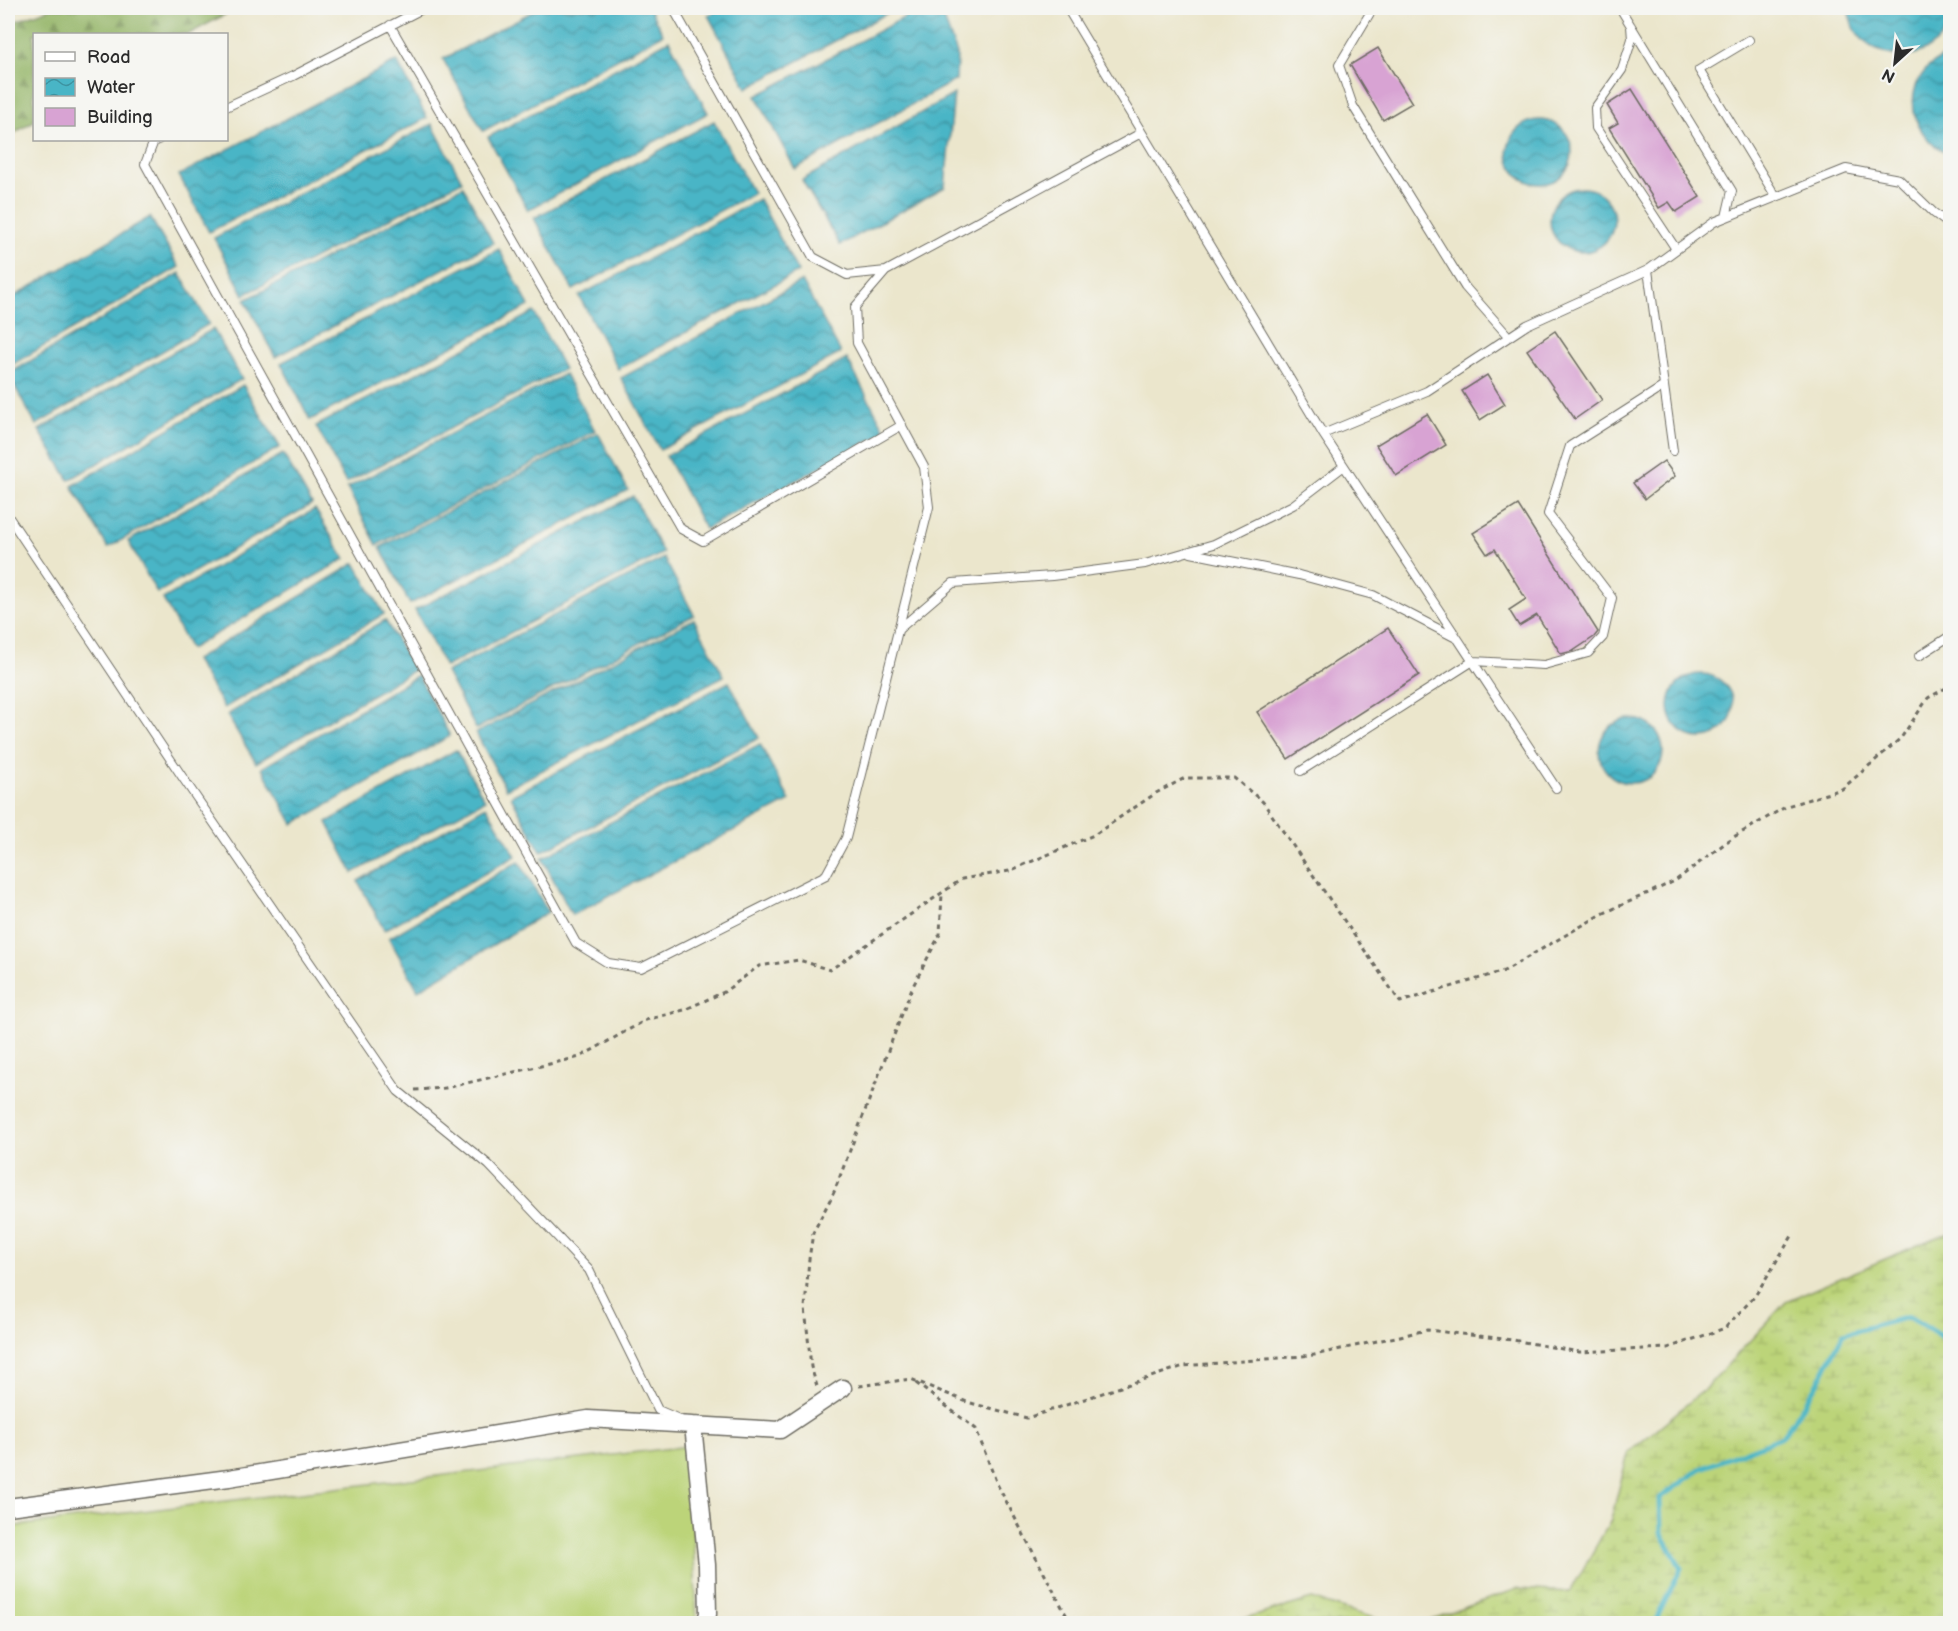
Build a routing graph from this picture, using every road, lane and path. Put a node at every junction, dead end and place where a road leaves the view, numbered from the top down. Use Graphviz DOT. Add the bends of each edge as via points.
graph roads {
  1 [pos="424,8"];
  2 [pos="673,8"];
  3 [pos="1067,8"];
  4 [pos="1372,8"];
  5 [pos="1620,8"];
  6 [pos="390,25"];
  7 [pos="1631,26"];
  8 [pos="1749,40"];
  9 [pos="228,106"];
  10 [pos="1141,133"];
  11 [pos="154,141"];
  12 [pos="1776,197"];
  13 [pos="1726,217"];
  14 [pos="1950,225"];
  15 [pos="1676,249"];
  16 [pos="1648,270"];
  17 [pos="886,271"];
  18 [pos="1509,337"];
  19 [pos="1664,386"];
  20 [pos="902,425"];
  21 [pos="1323,434"];
  22 [pos="1672,451"];
  23 [pos="1344,466"];
  24 [pos="8,516"];
  25 [pos="1187,552"];
  26 [pos="898,630"];
  27 [pos="1950,636"];
  28 [pos="1458,639"];
  29 [pos="1919,656"];
  30 [pos="1473,661"];
  31 [pos="1950,688"];
  32 [pos="1301,771"];
  33 [pos="1556,788"];
  34 [pos="942,893"];
  35 [pos="398,1091"];
  36 [pos="1792,1236"];
  37 [pos="911,1379"];
  38 [pos="843,1388"];
  39 [pos="822,1402"];
  40 [pos="693,1425"];
  41 [pos="8,1508"];
  42 [pos="704,1623"];
  43 [pos="1071,1623"];
  1 -- 6 [label="lane"];
  2 -- 17 [label="lane" via="813,257 847,275"];
  3 -- 10 [label="lane"];
  4 -- 18 [label="lane" via="1339,65 1353,106 1466,287"];
  5 -- 7 [label="lane"];
  6 -- 9 [label="lane"];
  6 -- 20 [label="lane" via="681,529 703,541"];
  7 -- 13 [label="lane" via="1732,191"];
  7 -- 15 [label="lane" via="1632,39 1622,70 1595,108 1596,128"];
  8 -- 12 [label="lane" via="1699,70"];
  10 -- 17 [label="lane"];
  10 -- 21 [label="lane"];
  11 -- 26 [label="lane" via="145,164 576,943 608,963 641,968 826,874 846,838"];
  12 -- 13 [label="lane"];
  12 -- 14 [label="lane" via="1846,168 1899,179"];
  13 -- 15 [label="lane"];
  15 -- 16 [label="lane"];
  16 -- 18 [label="lane"];
  16 -- 19 [label="lane"];
  17 -- 20 [label="lane" via="855,308 857,343"];
  18 -- 21 [label="lane" via="1427,390"];
  19 -- 22 [label="lane"];
  19 -- 30 [label="lane" via="1570,446 1548,514 1612,598 1603,637 1588,653 1544,665"];
  20 -- 26 [label="lane" via="924,467 929,507"];
  21 -- 23 [label="lane"];
  23 -- 25 [label="lane" via="1293,505 1214,544"];
  23 -- 28 [label="lane"];
  24 -- 35 [label="lane"];
  25 -- 26 [label="lane" via="1145,564 953,583"];
  25 -- 28 [label="lane" via="1373,595"];
  27 -- 29 [label="lane"];
  28 -- 30 [label="lane"];
  30 -- 32 [label="lane"];
  30 -- 33 [label="lane"];
  31 -- 34 [label="path" via="1928,698 1901,738 1842,789 1787,806 1732,838 1675,881 1602,914 1504,971 1400,1002 1263,802 1234,778 1185,778 1094,835 1009,871 962,879"];
  34 -- 35 [label="path" via="830,970 799,960 759,966 724,992 684,1010 646,1020 580,1057 446,1088"];
  34 -- 39 [label="path" via="940,934 912,988 834,1192 813,1233 805,1308 811,1367"];
  35 -- 40 [label="lane" via="489,1165 588,1270 658,1410"];
  36 -- 37 [label="path" via="1755,1296 1725,1328 1668,1348 1579,1352 1427,1330 1314,1355 1184,1366 1027,1418 967,1402"];
  37 -- 38 [label="path"];
  37 -- 43 [label="path" via="976,1429 997,1484"];
  38 -- 39 [label="street"];
  39 -- 40 [label="street" via="780,1430"];
  40 -- 41 [label="street" via="588,1419 229,1478"];
  40 -- 42 [label="street" via="706,1565 708,1614"];
}
